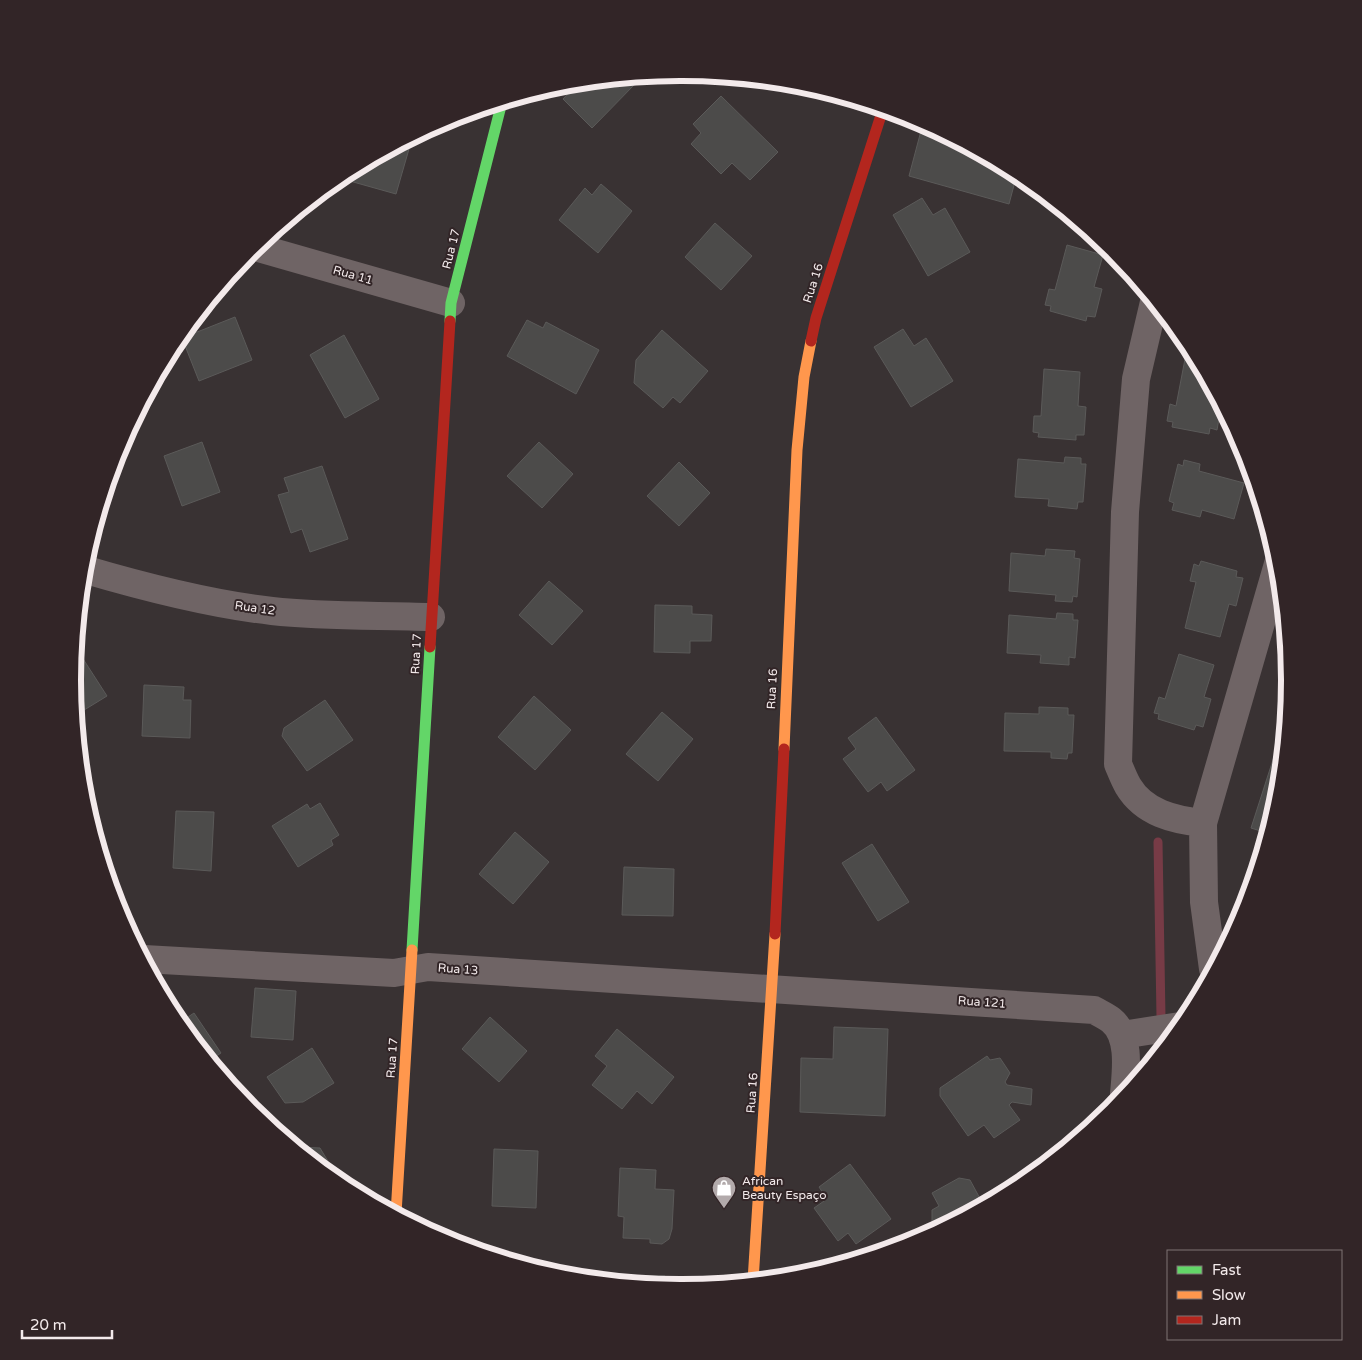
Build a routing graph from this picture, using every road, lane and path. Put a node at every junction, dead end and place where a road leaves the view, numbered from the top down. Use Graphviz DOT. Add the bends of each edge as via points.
graph roads {
  1 [pos="500,109"];
  2 [pos="881,116"];
  3 [pos="265,250"];
  4 [pos="452,303"];
  5 [pos="1152,310"];
  6 [pos="91,571"];
  7 [pos="1273,583"];
  8 [pos="432,617"];
  9 [pos="1204,823"];
  10 [pos="151,959"];
  11 [pos="1212,959"];
  12 [pos="411,970"];
  13 [pos="772,989"];
  14 [pos="1170,1027"];
  15 [pos="1133,1032"];
  16 [pos="1125,1083"];
  17 [pos="396,1207"];
  18 [pos="753,1275"];
  1 -- 4 [label="street, Rua 17"];
  2 -- 13 [label="street, Rua 16" via="816,318 804,377 797,450"];
  3 -- 4 [label="street, Rua 11"];
  4 -- 8 [label="street, Rua 17"];
  5 -- 9 [label="street" via="1136,379 1125,512 1118,764 1128,787 1145,805 1161,815"];
  6 -- 8 [label="street, Rua 12" via="224,603 273,611"];
  7 -- 9 [label="street"];
  8 -- 12 [label="street, Rua 17"];
  9 -- 11 [label="street" via="1204,902"];
  10 -- 12 [label="street, Rua 13" via="394,973"];
  12 -- 13 [label="street, Rua 13" via="428,967"];
  12 -- 17 [label="street, Rua 17"];
  13 -- 15 [label="street, Rua 121" via="1094,1010"];
  13 -- 18 [label="street, Rua 16"];
  14 -- 15 [label="street"];
  15 -- 16 [label="street"];
}
